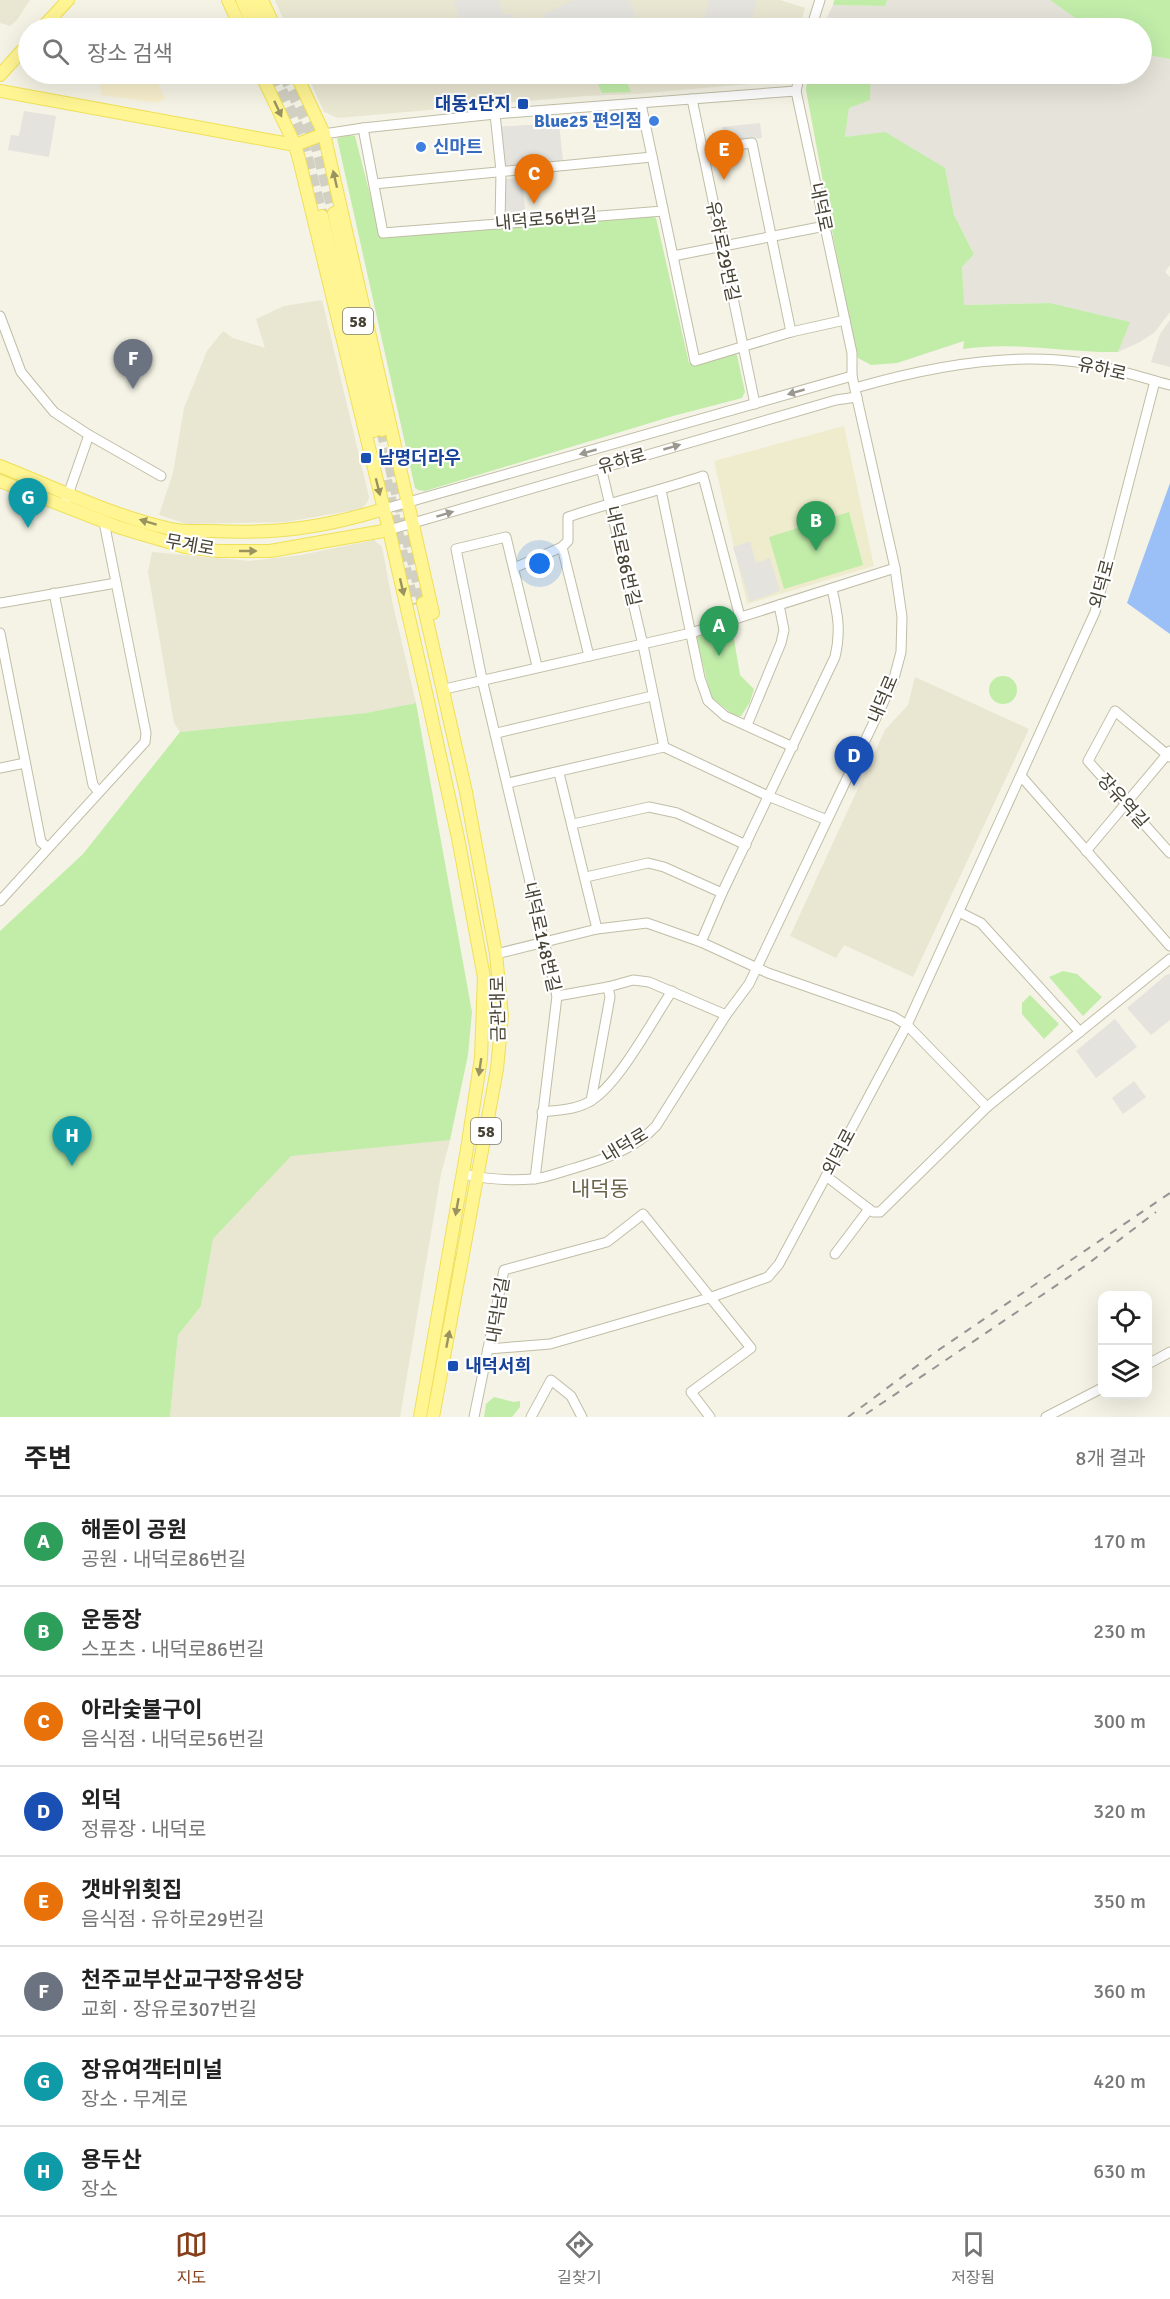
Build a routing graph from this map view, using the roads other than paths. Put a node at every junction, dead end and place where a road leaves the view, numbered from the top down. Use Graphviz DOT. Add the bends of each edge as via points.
graph roads {
  1 [pos="68,0"];
  2 [pos="228,0"];
  3 [pos="242,0"];
  4 [pos="251,0"];
  5 [pos="262,0"];
  6 [pos="820,0"];
  7 [pos="51,18"];
  8 [pos="236,18"];
  9 [pos="250,18"];
  10 [pos="259,18"];
  11 [pos="270,18"];
  12 [pos="815,18"];
  13 [pos="18,55"];
  14 [pos="0,75"];
  15 [pos="266,84"];
  16 [pos="301,84"];
  17 [pos="798,84"];
  18 [pos="0,91"];
  19 [pos="796,91"];
  20 [pos="692,99"];
  21 [pos="641,104"];
  22 [pos="495,114"];
  23 [pos="363,128"];
  24 [pos="324,134"];
  25 [pos="295,145"];
  26 [pos="702,149"];
  27 [pos="652,157"];
  28 [pos="501,171"];
  29 [pos="374,184"];
  30 [pos="663,211"];
  31 [pos="328,214"];
  32 [pos="500,224"];
  33 [pos="825,226"];
  34 [pos="771,235"];
  35 [pos="722,246"];
  36 [pos="674,256"];
  37 [pos="0,316"];
  38 [pos="845,320"];
  39 [pos="791,332"];
  40 [pos="743,347"];
  41 [pos="852,376"];
  42 [pos="1155,381"];
  43 [pos="1170,385"];
  44 [pos="856,392"];
  45 [pos="755,404"];
  46 [pos="378,431"];
  47 [pos="89,435"];
  48 [pos="0,466"];
  49 [pos="601,467"];
  50 [pos="161,476"];
  51 [pos="0,481"];
  52 [pos="661,490"];
  53 [pos="69,493"];
  54 [pos="611,502"];
  55 [pos="409,503"];
  56 [pos="64,506"];
  57 [pos="384,509"];
  58 [pos="104,522"];
  59 [pos="414,523"];
  60 [pos="389,530"];
  61 [pos="562,547"];
  62 [pos="514,568"];
  63 [pos="895,568"];
  64 [pos="116,583"];
  65 [pos="832,589"];
  66 [pos="54,594"];
  67 [pos="0,603"];
  68 [pos="779,605"];
  69 [pos="740,617"];
  70 [pos="0,633"];
  71 [pos="691,633"];
  72 [pos="643,645"];
  73 [pos="589,656"];
  74 [pos="537,666"];
  75 [pos="482,679"];
  76 [pos="449,688"];
  77 [pos="652,696"];
  78 [pos="747,725"];
  79 [pos="496,733"];
  80 [pos="664,747"];
  81 [pos="793,747"];
  82 [pos="1169,754"];
  83 [pos="25,764"];
  84 [pos="0,768"];
  85 [pos="560,772"];
  86 [pos="1021,776"];
  87 [pos="508,783"];
  88 [pos="99,792"];
  89 [pos="768,796"];
  90 [pos="1125,804"];
  91 [pos="827,820"];
  92 [pos="573,824"];
  93 [pos="475,844"];
  94 [pos="746,845"];
  95 [pos="48,848"];
  96 [pos="1086,851"];
  97 [pos="1170,853"];
  98 [pos="586,878"];
  99 [pos="722,893"];
  100 [pos="0,901"];
  101 [pos="959,912"];
  102 [pos="597,929"];
  103 [pos="543,942"];
  104 [pos="701,942"];
  105 [pos="1170,946"];
  106 [pos="496,954"];
  107 [pos="1170,959"];
  108 [pos="757,968"];
  109 [pos="484,977"];
  110 [pos="608,987"];
  111 [pos="672,992"];
  112 [pos="557,996"];
  113 [pos="726,1015"];
  114 [pos="907,1026"];
  115 [pos="1080,1032"];
  116 [pos="591,1101"];
  117 [pos="987,1107"];
  118 [pos="542,1112"];
  119 [pos="463,1174"];
  120 [pos="826,1176"];
  121 [pos="478,1177"];
  122 [pos="535,1179"];
  123 [pos="869,1209"];
  124 [pos="835,1254"];
  125 [pos="768,1277"];
  126 [pos="709,1298"];
  127 [pos="488,1350"];
  128 [pos="1170,1352"];
  129 [pos="1152,1362"];
  130 [pos="1098,1390"];
  131 [pos="420,1417"];
  132 [pos="433,1417"];
  133 [pos="474,1417"];
  134 [pos="531,1417"];
  135 [pos="582,1417"];
  136 [pos="710,1417"];
  137 [pos="1046,1417"];
  1 -- 7 [label="main road"];
  2 -- 8 [label="main road"];
  3 -- 9 [label="main road"];
  4 -- 10 [label="main road"];
  5 -- 11 [label="main road"];
  6 -- 12 [label="street"];
  13 -- 14 [label="main road"];
  15 -- 25 [label="main road, one-way"];
  16 -- 24 [label="main road"];
  17 -- 19 [label="street, 내덕로"];
  18 -- 25 [label="main road"];
  19 -- 20 [label="street"];
  19 -- 33 [label="street, 내덕로"];
  20 -- 21 [label="street"];
  20 -- 26 [label="street, 유하로29번길"];
  21 -- 22 [label="street"];
  21 -- 27 [label="street"];
  22 -- 23 [label="street"];
  22 -- 28 [label="street"];
  23 -- 24 [label="street"];
  23 -- 29 [label="street"];
  24 -- 25 [label="main road"];
  55 -- 24 [label="main road, one-way"];
  25 -- 57 [label="main road, one-way"];
  26 -- 34 [label="street" via="752,143"];
  26 -- 35 [label="street, 유하로29번길"];
  27 -- 28 [label="street"];
  27 -- 30 [label="street"];
  28 -- 29 [label="street"];
  28 -- 32 [label="street"];
  29 -- 32 [label="street, 내덕로56번길" via="383,232"];
  30 -- 32 [label="street, 내덕로56번길"];
  30 -- 36 [label="street"];
  31 -- 46 [label="main road, 58"];
  33 -- 34 [label="street"];
  33 -- 38 [label="street, 내덕로"];
  34 -- 35 [label="street"];
  34 -- 39 [label="street"];
  35 -- 36 [label="street"];
  35 -- 40 [label="street, 유하로29번길"];
  36 -- 40 [label="street" via="695,361"];
  37 -- 47 [label="street" via="21,372 54,412"];
  38 -- 39 [label="street"];
  38 -- 41 [label="street, 내덕로"];
  39 -- 40 [label="street"];
  40 -- 45 [label="street, 유하로29번길"];
  41 -- 44 [label="street, 내덕로"];
  41 -- 45 [label="street, 유하로, one-way"];
  42 -- 43 [label="street, 유하로"];
  42 -- 44 [label="street, 유하로" via="1077,362 999,360 902,375"];
  42 -- 86 [label="street, 외덕로" via="1095,612"];
  49 -- 44 [label="street, 유하로, one-way"];
  44 -- 63 [label="street, 내덕로"];
  45 -- 55 [label="street, 유하로, one-way"];
  47 -- 50 [label="street"];
  47 -- 53 [label="street"];
  48 -- 53 [label="main road, 무계로"];
  49 -- 54 [label="street, 내덕로86번길"];
  59 -- 49 [label="street, 유하로, one-way"];
  51 -- 56 [label="main road, 무계로"];
  52 -- 54 [label="street"];
  52 -- 69 [label="street" via="703,476"];
  52 -- 71 [label="street"];
  53 -- 56 [label="street"];
  57 -- 53 [label="main road, 무계로, one-way" via="297,531 173,530"];
  54 -- 61 [label="street" via="568,517 568,541"];
  54 -- 72 [label="street, 내덕로86번길"];
  55 -- 57 [label="street, 유하로"];
  55 -- 59 [label="main road"];
  56 -- 58 [label="main road, 무계로"];
  57 -- 60 [label="main road"];
  58 -- 60 [label="main road, 무계로, one-way" via="170,543 218,551 270,551"];
  58 -- 64 [label="street"];
  59 -- 60 [label="street, 유하로"];
  59 -- 76 [label="main road"];
  60 -- 109 [label="main road, one-way" via="458,838"];
  61 -- 62 [label="street"];
  61 -- 73 [label="street"];
  62 -- 74 [label="street"];
  62 -- 75 [label="street, 내덕로148번길" via="506,537 456,549"];
  63 -- 65 [label="street"];
  63 -- 91 [label="street, 내덕로" via="902,617 901,652 893,682"];
  64 -- 66 [label="street"];
  64 -- 88 [label="street" via="146,733 145,742"];
  65 -- 68 [label="street"];
  65 -- 81 [label="street" via="840,636"];
  66 -- 67 [label="street"];
  66 -- 88 [label="street" via="93,785"];
  68 -- 69 [label="street"];
  68 -- 78 [label="street" via="784,630 781,643"];
  69 -- 71 [label="street"];
  70 -- 83 [label="street"];
  71 -- 72 [label="street"];
  71 -- 78 [label="street" via="708,701 725,716"];
  72 -- 73 [label="street"];
  72 -- 77 [label="street, 내덕로86번길"];
  73 -- 74 [label="street"];
  74 -- 75 [label="street"];
  75 -- 76 [label="street"];
  75 -- 79 [label="street, 내덕로148번길"];
  76 -- 93 [label="main road" via="470,788"];
  77 -- 79 [label="street"];
  77 -- 80 [label="street, 내덕로86번길"];
  78 -- 81 [label="street"];
  79 -- 87 [label="street, 내덕로148번길"];
  80 -- 85 [label="street"];
  80 -- 89 [label="street"];
  81 -- 89 [label="street"];
  82 -- 90 [label="street"];
  82 -- 90 [label="street, 장유역길" via="1115,711 1088,761"];
  83 -- 84 [label="street"];
  83 -- 95 [label="street" via="41,842"];
  85 -- 87 [label="street"];
  85 -- 92 [label="street"];
  86 -- 96 [label="street"];
  86 -- 101 [label="street, 외덕로"];
  87 -- 103 [label="street, 내덕로148번길"];
  88 -- 95 [label="street"];
  89 -- 91 [label="street"];
  89 -- 94 [label="street"];
  90 -- 96 [label="street"];
  90 -- 97 [label="street, 장유역길"];
  91 -- 108 [label="street, 내덕로"];
  92 -- 94 [label="street" via="649,807 677,813"];
  92 -- 98 [label="street"];
  93 -- 106 [label="main road, 금관대로 / 58"];
  93 -- 109 [label="main road, 금관대로 / 58" via="466,792 418,604 482,914"];
  94 -- 99 [label="street"];
  95 -- 100 [label="street"];
  96 -- 105 [label="street"];
  98 -- 99 [label="street" via="648,863"];
  98 -- 102 [label="street"];
  99 -- 104 [label="street"];
  101 -- 114 [label="street, 외덕로"];
  101 -- 115 [label="street" via="981,923"];
  102 -- 103 [label="street"];
  102 -- 104 [label="street" via="647,923"];
  103 -- 106 [label="street"];
  103 -- 112 [label="street, 내덕로148번길"];
  104 -- 108 [label="street"];
  106 -- 121 [label="main road, 금관대로 / 58" via="501,1027"];
  107 -- 115 [label="street"];
  108 -- 113 [label="street, 내덕로"];
  108 -- 114 [label="street" via="894,1017"];
  109 -- 119 [label="main road, 58, one-way" via="481,1058"];
  110 -- 111 [label="street" via="633,980"];
  110 -- 112 [label="street"];
  110 -- 116 [label="street" via="610,997"];
  111 -- 113 [label="street"];
  111 -- 116 [label="street" via="611,1085"];
  112 -- 118 [label="street, 내덕로148번길"];
  113 -- 122 [label="street, 내덕로" via="647,1135 594,1164"];
  114 -- 117 [label="street"];
  114 -- 120 [label="street, 외덕로"];
  115 -- 117 [label="street"];
  116 -- 118 [label="street" via="574,1108"];
  117 -- 123 [label="street" via="880,1212"];
  118 -- 122 [label="street, 내덕로148번길"];
  119 -- 121 [label="street, 내덕로"];
  119 -- 131 [label="main road, 58, one-way"];
  120 -- 123 [label="street"];
  120 -- 125 [label="street, 외덕로" via="779,1264"];
  121 -- 122 [label="street, 내덕로"];
  132 -- 121 [label="main road, 금관대로 / 58, one-way"];
  123 -- 124 [label="street"];
  125 -- 126 [label="street, 내덕남길"];
  126 -- 127 [label="street, 내덕남길" via="550,1344"];
  126 -- 127 [label="street, 내덕남길" via="643,1214 607,1242 504,1270"];
  126 -- 136 [label="street" via="751,1348 691,1392"];
  127 -- 133 [label="street"];
  128 -- 129 [label="street"];
  130 -- 137 [label="street"];
  134 -- 135 [label="street" via="551,1380 571,1396"];
}
